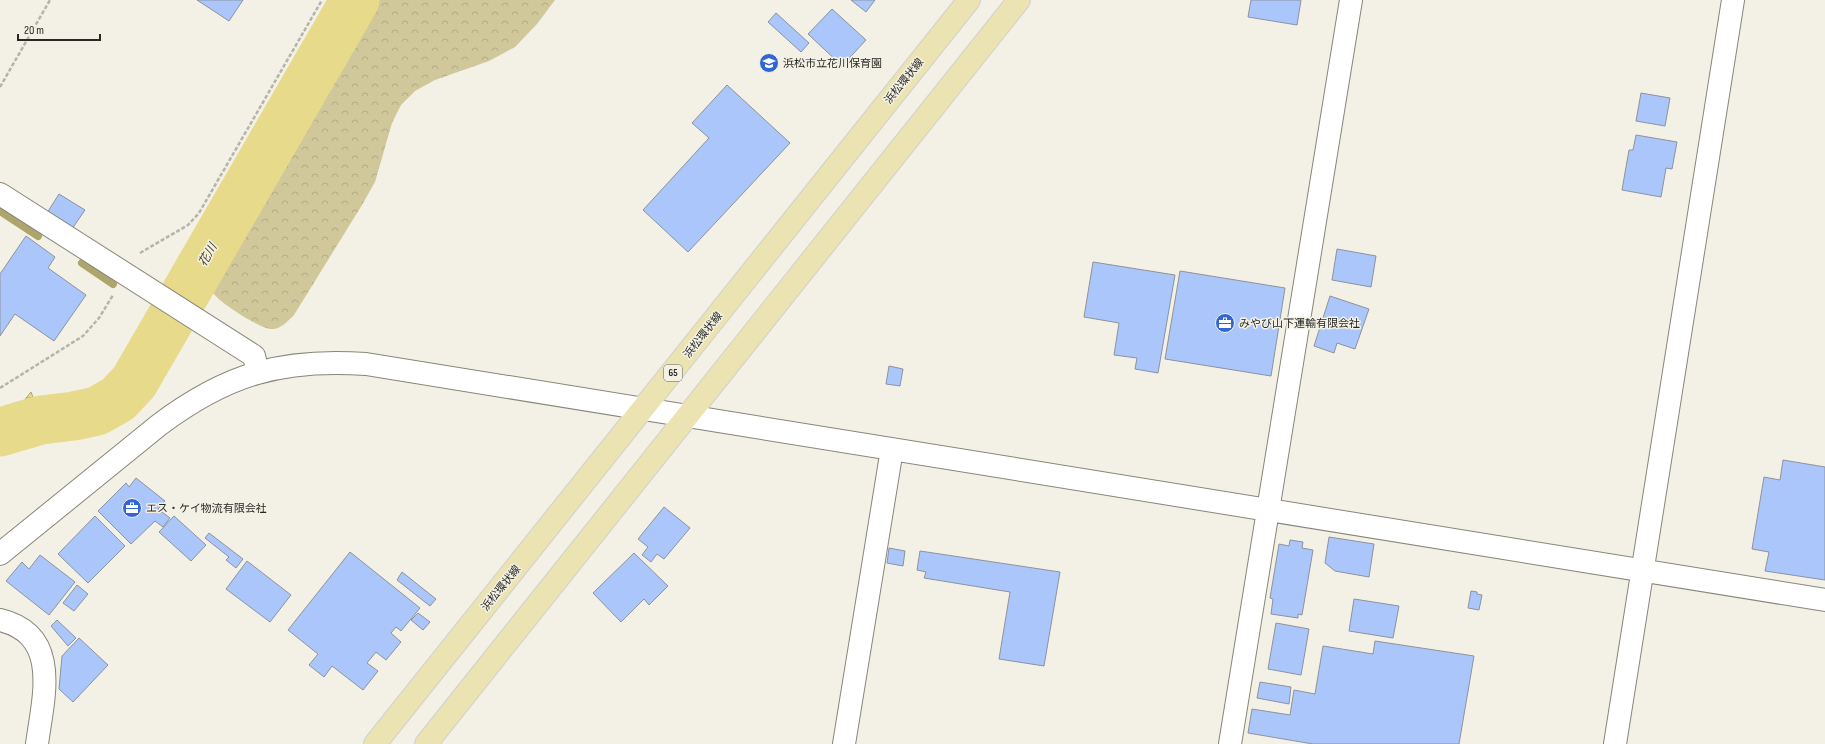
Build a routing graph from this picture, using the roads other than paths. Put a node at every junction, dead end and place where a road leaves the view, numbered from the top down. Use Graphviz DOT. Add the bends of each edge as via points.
graph roads {
  1 [pos="969,0"];
  2 [pos="1019,0"];
  3 [pos="1351,0"];
  4 [pos="1733,0"];
  5 [pos="0,194"];
  6 [pos="258,372"];
  7 [pos="644,410"];
  8 [pos="688,416"];
  9 [pos="892,449"];
  10 [pos="1268,510"];
  11 [pos="0,554"];
  12 [pos="1643,571"];
  13 [pos="1825,600"];
  14 [pos="0,620"];
  15 [pos="37,744"];
  16 [pos="375,744"];
  17 [pos="426,744"];
  18 [pos="844,744"];
  19 [pos="1230,744"];
  20 [pos="1615,744"];
  1 -- 7 [label="main road, 浜松環状線 / 65"];
  2 -- 8 [label="main road"];
  3 -- 10 [label="street"];
  4 -- 12 [label="street"];
  5 -- 6 [label="street" via="254,356"];
  6 -- 7 [label="street" via="303,363 366,364"];
  6 -- 11 [label="street" via="212,390 185,406"];
  7 -- 8 [label="street"];
  7 -- 16 [label="main road, 浜松環状線 / 65"];
  8 -- 9 [label="street"];
  8 -- 17 [label="main road"];
  9 -- 10 [label="street"];
  9 -- 18 [label="street"];
  10 -- 12 [label="street"];
  10 -- 19 [label="street"];
  12 -- 13 [label="street"];
  12 -- 20 [label="street"];
  14 -- 15 [label="street" via="26,633 38,648 45,666"];
}
